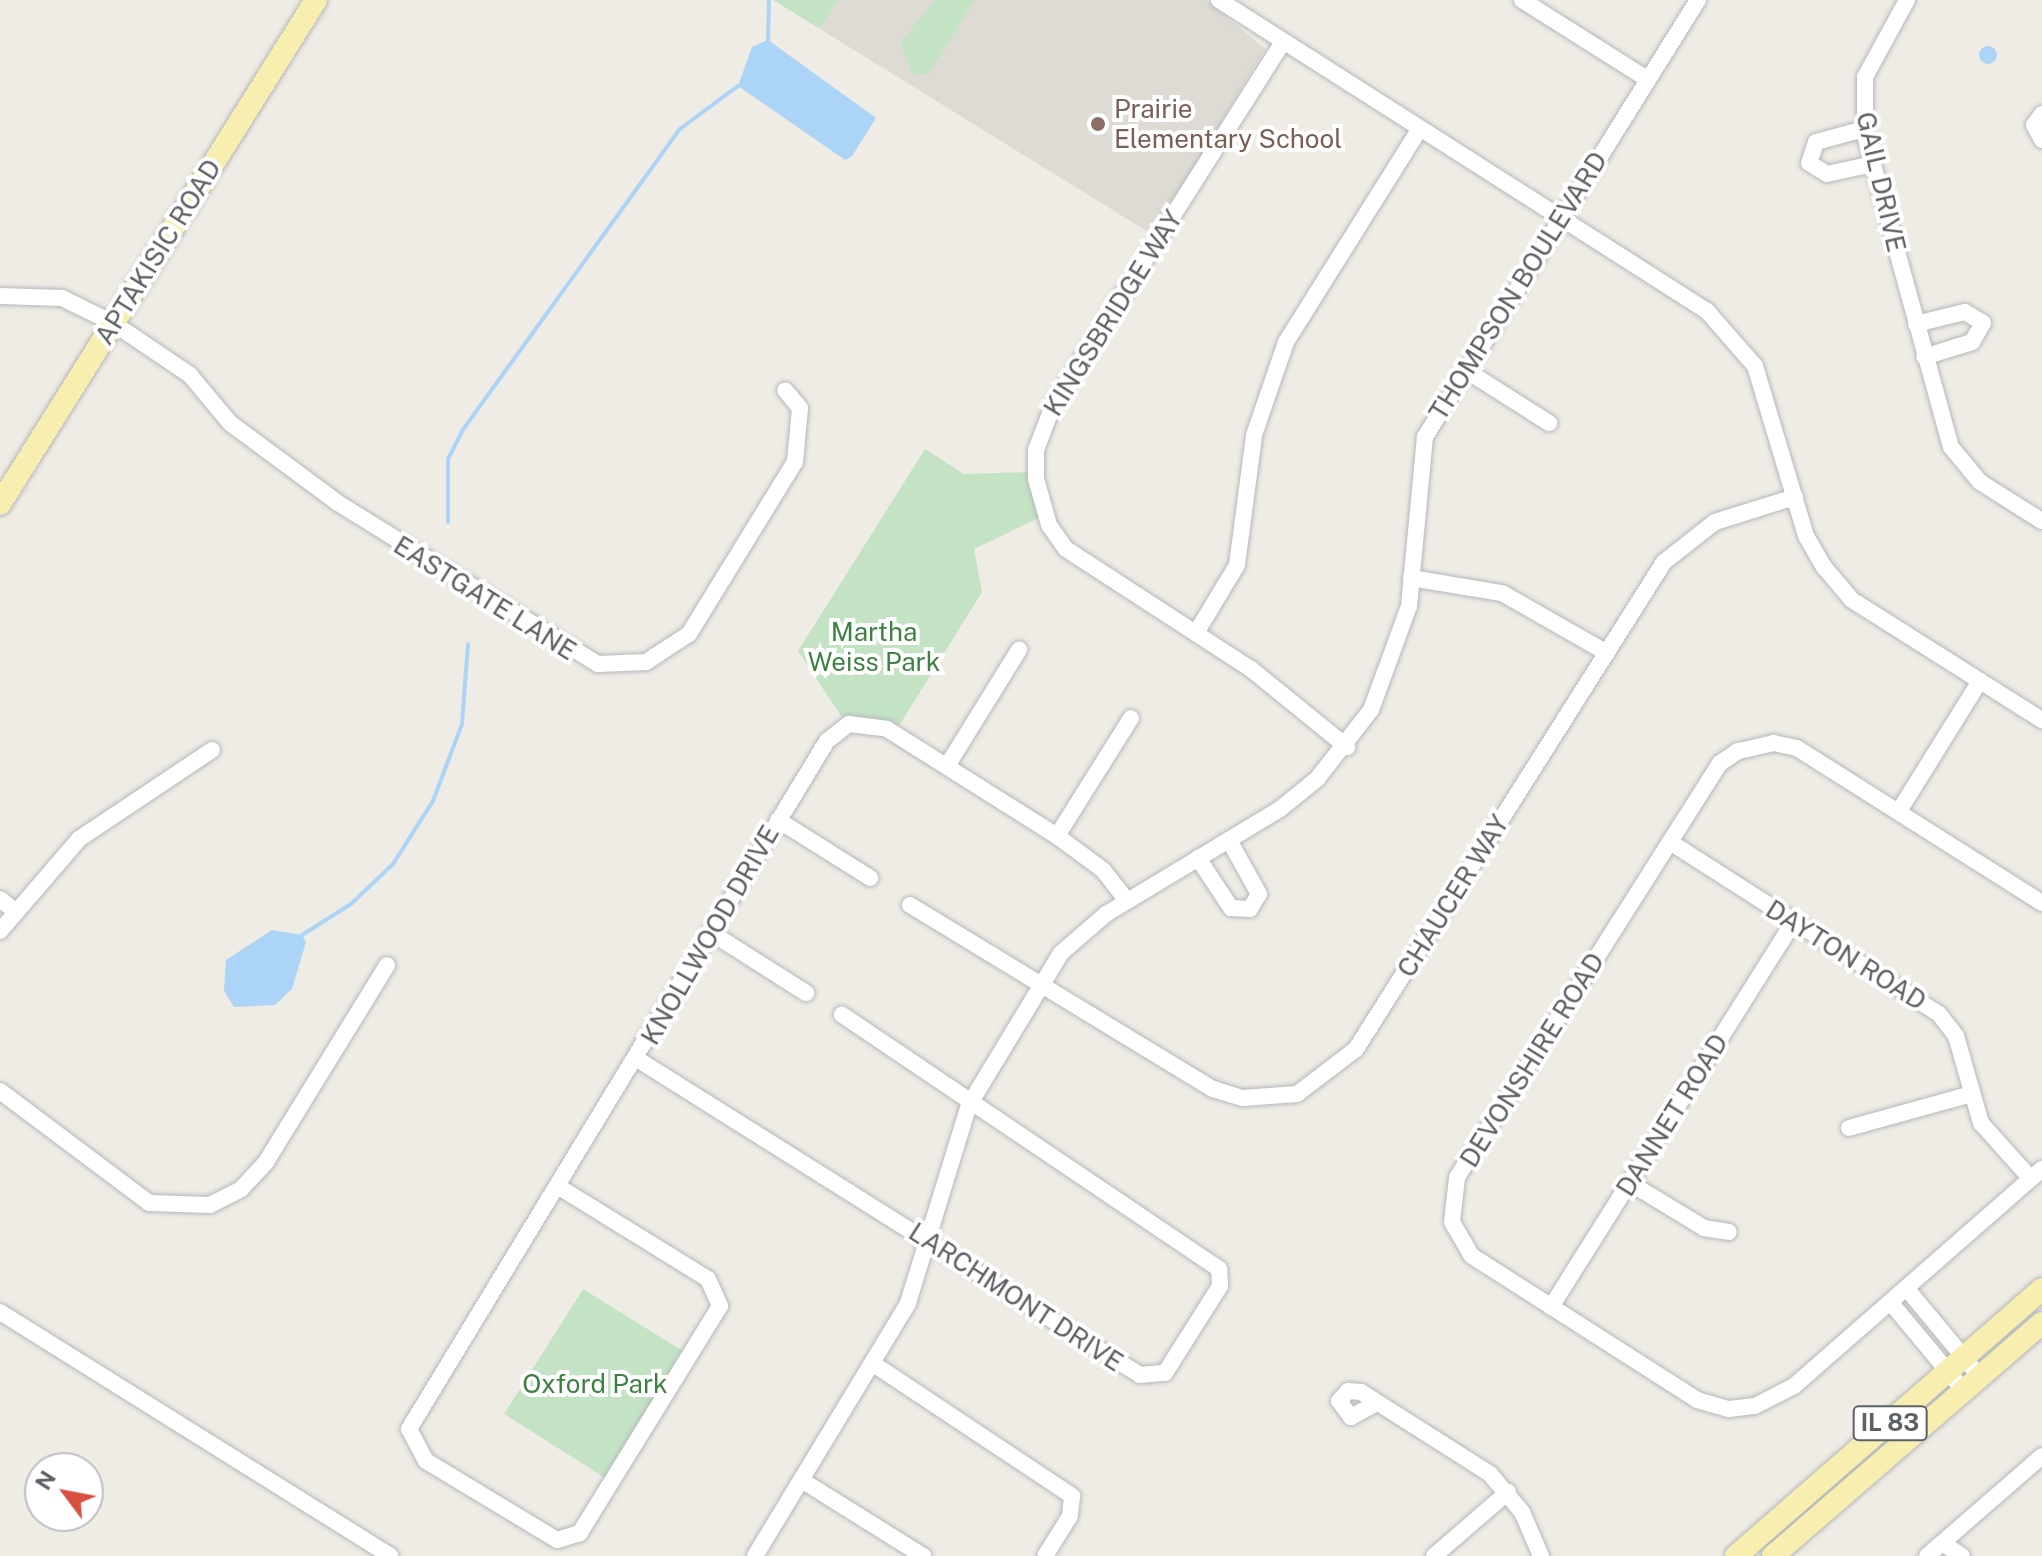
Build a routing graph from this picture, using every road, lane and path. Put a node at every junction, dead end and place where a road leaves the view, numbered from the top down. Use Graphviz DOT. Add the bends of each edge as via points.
graph roads {
  1 [pos="316,0"];
  2 [pos="1219,0"];
  3 [pos="1522,0"];
  4 [pos="1698,0"];
  5 [pos="1907,0"];
  6 [pos="1283,42"];
  7 [pos="1647,79"];
  8 [pos="2042,114"];
  9 [pos="1420,128"];
  10 [pos="1864,129"];
  11 [pos="2042,140"];
  12 [pos="1873,164"];
  13 [pos="1560,217"];
  14 [pos="0,296"];
  15 [pos="113,323"];
  16 [pos="1916,324"];
  17 [pos="1924,357"];
  18 [pos="1464,369"];
  19 [pos="785,390"];
  20 [pos="1549,423"];
  21 [pos="1795,497"];
  22 [pos="0,504"];
  23 [pos="2042,521"];
  24 [pos="1411,578"];
  25 [pos="1196,633"];
  26 [pos="1019,650"];
  27 [pos="1607,653"];
  28 [pos="1980,681"];
  29 [pos="1131,718"];
  30 [pos="2042,720"];
  31 [pos="1347,747"];
  32 [pos="212,750"];
  33 [pos="947,766"];
  34 [pos="1899,811"];
  35 [pos="778,820"];
  36 [pos="1057,836"];
  37 [pos="1229,840"];
  38 [pos="1670,842"];
  39 [pos="1198,858"];
  40 [pos="870,878"];
  41 [pos="0,899"];
  42 [pos="1127,901"];
  43 [pos="2042,903"];
  44 [pos="910,905"];
  45 [pos="16,912"];
  46 [pos="1793,922"];
  47 [pos="0,931"];
  48 [pos="710,932"];
  49 [pos="387,965"];
  50 [pos="1039,984"];
  51 [pos="806,993"];
  52 [pos="842,1015"];
  53 [pos="637,1059"];
  54 [pos="0,1091"];
  55 [pos="1968,1095"];
  56 [pos="969,1105"];
  57 [pos="1849,1128"];
  58 [pos="2036,1174"];
  59 [pos="1630,1183"];
  60 [pos="559,1187"];
  61 [pos="1729,1232"];
  62 [pos="931,1242"];
  63 [pos="1907,1289"];
  64 [pos="2042,1289"];
  65 [pos="1891,1303"];
  66 [pos="1551,1307"];
  67 [pos="0,1312"];
  68 [pos="2042,1323"];
  69 [pos="875,1365"];
  70 [pos="1956,1366"];
  71 [pos="1972,1384"];
  72 [pos="1377,1403"];
  73 [pos="2042,1456"];
  74 [pos="803,1481"];
  75 [pos="1508,1492"];
  76 [pos="1942,1543"];
  77 [pos="390,1556"];
  78 [pos="755,1556"];
  79 [pos="923,1556"];
  80 [pos="1045,1556"];
  81 [pos="1434,1556"];
  82 [pos="1541,1556"];
  83 [pos="1736,1556"];
  84 [pos="1773,1556"];
  85 [pos="1927,1556"];
  86 [pos="1962,1556"];
  1 -- 15 [label="main road, APTAKISIC ROAD"];
  2 -- 6 [label="street"];
  3 -- 7 [label="street"];
  4 -- 7 [label="street, THOMPSON BOULEVARD"];
  5 -- 10 [label="street, GAIL DRIVE" via="1865,77"];
  6 -- 9 [label="street"];
  6 -- 25 [label="street, KINGSBRIDGE WAY" via="1054,403 1036,450 1039,500 1066,549"];
  7 -- 13 [label="street, THOMPSON BOULEVARD"];
  8 -- 11 [label="street" via="2034,125"];
  9 -- 13 [label="street"];
  9 -- 25 [label="street" via="1286,342 1254,435 1237,565"];
  10 -- 12 [label="street, GAIL DRIVE"];
  10 -- 12 [label="street" via="1816,142 1809,163 1827,174"];
  12 -- 16 [label="street, GAIL DRIVE"];
  13 -- 18 [label="street, THOMPSON BOULEVARD"];
  13 -- 21 [label="street" via="1683,292 1735,336 1755,366"];
  14 -- 15 [label="street, EASTGATE LANE" via="62,298"];
  15 -- 19 [label="street, EASTGATE LANE" via="190,375 230,423 338,503 598,664 646,662 689,634 795,462 800,408"];
  15 -- 22 [label="main road, APTAKISIC ROAD"];
  16 -- 17 [label="street, GAIL DRIVE"];
  16 -- 17 [label="street" via="1965,312 1983,323 1972,342"];
  17 -- 23 [label="street, GAIL DRIVE" via="1960,464"];
  18 -- 20 [label="street"];
  18 -- 24 [label="street, THOMPSON BOULEVARD" via="1418,465"];
  21 -- 27 [label="street, CHAUCER WAY" via="1715,522 1679,544"];
  21 -- 28 [label="street" via="1806,536 1852,600"];
  24 -- 27 [label="street" via="1502,593"];
  24 -- 31 [label="street, THOMPSON BOULEVARD" via="1391,669"];
  25 -- 31 [label="street, KINGSBRIDGE WAY"];
  26 -- 33 [label="street"];
  27 -- 50 [label="street, CHAUCER WAY" via="1356,1049 1315,1085 1285,1097 1229,1095"];
  28 -- 30 [label="street"];
  28 -- 34 [label="street"];
  29 -- 36 [label="street"];
  31 -- 37 [label="street, THOMPSON BOULEVARD" via="1292,799"];
  32 -- 45 [label="street" via="104,818"];
  33 -- 35 [label="street, KNOLLWOOD DRIVE" via="887,729 849,724 827,741"];
  33 -- 36 [label="street, KNOLLWOOD DRIVE"];
  34 -- 38 [label="street, DEVONSHIRE ROAD" via="1809,754 1774,743 1720,763"];
  34 -- 43 [label="street, DEVONSHIRE ROAD"];
  35 -- 40 [label="street"];
  35 -- 48 [label="street, KNOLLWOOD DRIVE"];
  36 -- 42 [label="street, KNOLLWOOD DRIVE" via="1103,870"];
  37 -- 39 [label="street, THOMPSON BOULEVARD"];
  37 -- 39 [label="street" via="1259,894 1250,909 1231,908"];
  38 -- 46 [label="street, DAYTON ROAD"];
  38 -- 66 [label="street, DEVONSHIRE ROAD" via="1453,1190 1452,1222 1463,1246"];
  39 -- 42 [label="street, THOMPSON BOULEVARD"];
  41 -- 45 [label="street"];
  42 -- 50 [label="street, THOMPSON BOULEVARD" via="1081,933"];
  44 -- 50 [label="street, CHAUCER WAY"];
  45 -- 47 [label="street"];
  46 -- 55 [label="street, DAYTON ROAD" via="1939,1014 1956,1036"];
  46 -- 59 [label="street, DANNET ROAD"];
  48 -- 51 [label="street"];
  48 -- 53 [label="street, KNOLLWOOD DRIVE"];
  49 -- 54 [label="street" via="266,1162 241,1189 210,1205 149,1203"];
  50 -- 56 [label="street, THOMPSON BOULEVARD"];
  52 -- 56 [label="street" via="957,1089"];
  53 -- 60 [label="street, KNOLLWOOD DRIVE"];
  53 -- 62 [label="street, LARCHMONT DRIVE"];
  55 -- 57 [label="street"];
  55 -- 58 [label="street, DAYTON ROAD" via="1981,1123"];
  56 -- 62 [label="street, THOMPSON BOULEVARD"];
  56 -- 62 [label="street, LARCHMONT DRIVE" via="1206,1256 1219,1269 1220,1286 1165,1373 1140,1375"];
  58 -- 63 [label="street, DEVONSHIRE ROAD"];
  59 -- 61 [label="street" via="1704,1228"];
  59 -- 66 [label="street, DANNET ROAD"];
  60 -- 60 [label="street, KNOLLWOOD DRIVE" via="415,1415 412,1442 426,1461 542,1534 571,1539 713,1325 720,1306 708,1279"];
  62 -- 69 [label="street, THOMPSON BOULEVARD"];
  63 -- 65 [label="street, DEVONSHIRE ROAD"];
  63 -- 70 [label="street"];
  64 -- 70 [label="main road, IL 83"];
  65 -- 66 [label="street, DEVONSHIRE ROAD" via="1780,1396 1729,1409 1697,1400"];
  65 -- 70 [label="street"];
  67 -- 77 [label="street"];
  68 -- 71 [label="main road, IL 83"];
  69 -- 74 [label="street, THOMPSON BOULEVARD"];
  69 -- 80 [label="street" via="1072,1496 1070,1516"];
  70 -- 71 [label="street"];
  70 -- 83 [label="main road, IL 83"];
  71 -- 84 [label="main road, IL 83"];
  72 -- 75 [label="street" via="1475,1463"];
  73 -- 76 [label="street"];
  74 -- 78 [label="street, THOMPSON BOULEVARD"];
  74 -- 79 [label="street"];
  75 -- 81 [label="street"];
  75 -- 82 [label="street"];
  76 -- 85 [label="street"];
  76 -- 86 [label="street"];
}
